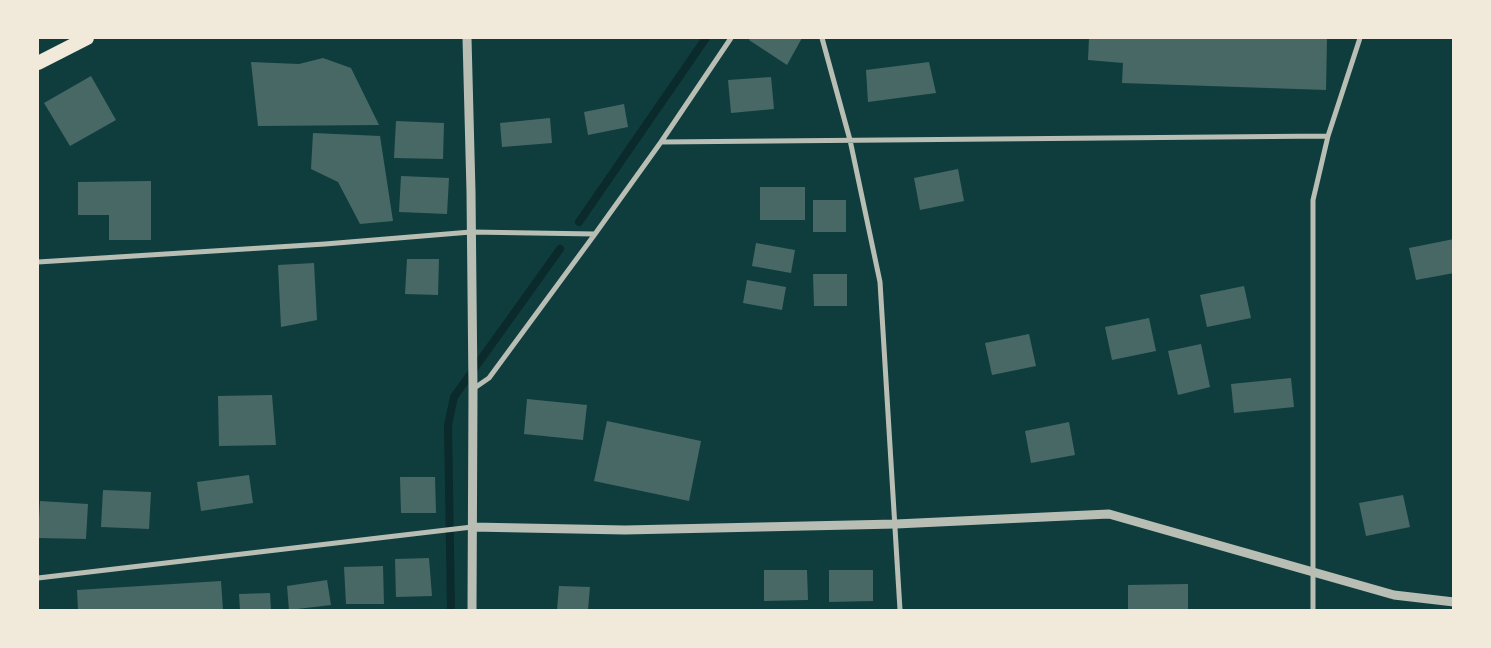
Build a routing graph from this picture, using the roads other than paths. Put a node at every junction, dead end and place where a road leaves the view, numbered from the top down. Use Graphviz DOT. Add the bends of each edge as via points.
graph roads {
  1 [pos="87,38"];
  2 [pos="467,38"];
  3 [pos="731,38"];
  4 [pos="822,38"];
  5 [pos="1360,38"];
  6 [pos="38,63"];
  7 [pos="1328,136"];
  8 [pos="850,140"];
  9 [pos="661,142"];
  10 [pos="471,232"];
  11 [pos="595,234"];
  12 [pos="38,262"];
  13 [pos="473,389"];
  14 [pos="896,524"];
  15 [pos="472,527"];
  16 [pos="1312,572"];
  17 [pos="38,578"];
  18 [pos="1454,602"];
  19 [pos="472,610"];
  20 [pos="900,610"];
  21 [pos="1313,610"];
  1 -- 6 [label="highway"];
  2 -- 10 [label="street"];
  3 -- 9 [label="street"];
  4 -- 8 [label="street"];
  5 -- 7 [label="street"];
  7 -- 8 [label="street"];
  7 -- 16 [label="street" via="1312,200"];
  8 -- 9 [label="street"];
  8 -- 14 [label="street" via="880,282"];
  9 -- 11 [label="street"];
  10 -- 11 [label="street"];
  10 -- 12 [label="street"];
  10 -- 13 [label="street"];
  11 -- 13 [label="street" via="489,378"];
  13 -- 15 [label="street"];
  14 -- 15 [label="street" via="624,530"];
  14 -- 16 [label="street" via="1109,514"];
  14 -- 20 [label="street"];
  15 -- 17 [label="street"];
  15 -- 19 [label="street"];
  16 -- 18 [label="street" via="1394,595"];
  16 -- 21 [label="street"];
}
